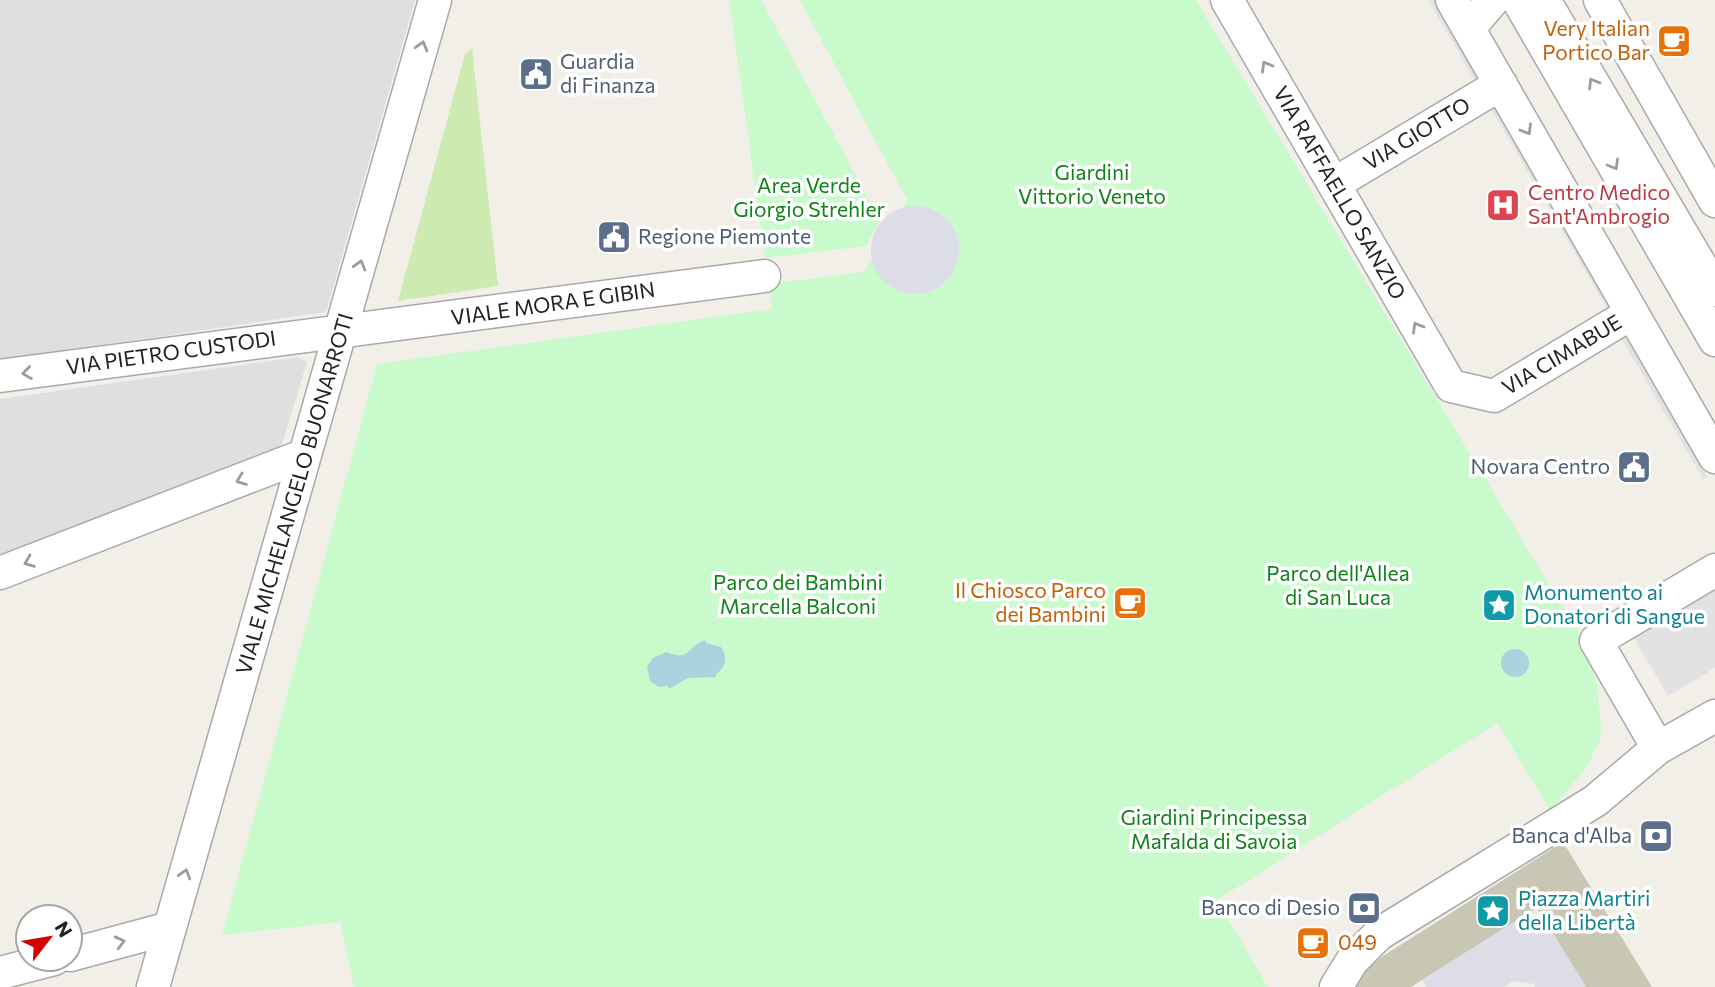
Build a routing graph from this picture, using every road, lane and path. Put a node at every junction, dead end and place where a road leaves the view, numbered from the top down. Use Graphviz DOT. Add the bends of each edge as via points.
graph roads {
  1 [pos="435,0"];
  2 [pos="1227,0"];
  3 [pos="1452,0"];
  4 [pos="1493,0"];
  5 [pos="1518,0"];
  6 [pos="1544,0"];
  7 [pos="1600,0"];
  8 [pos="1469,28"];
  9 [pos="1501,84"];
  10 [pos="1334,184"];
  11 [pos="1715,201"];
  12 [pos="764,276"];
  13 [pos="1715,290"];
  14 [pos="1632,313"];
  15 [pos="342,331"];
  16 [pos="1715,340"];
  17 [pos="0,376"];
  18 [pos="1451,386"];
  19 [pos="305,455"];
  20 [pos="1715,457"];
  21 [pos="1715,481"];
  22 [pos="1715,570"];
  23 [pos="0,573"];
  24 [pos="1715,716"];
  25 [pos="1658,748"];
  26 [pos="170,928"];
  27 [pos="84,951"];
  28 [pos="153,987"];
  29 [pos="1336,987"];
  15 -- 1 [label="street, VIALE MICHELANGELO BUONARROTI, one-way"];
  10 -- 2 [label="street, VIA RAFFAELLO SANZIO, one-way"];
  3 -- 8 [label="street"];
  4 -- 8 [label="street"];
  5 -- 16 [label="street, one-way"];
  13 -- 6 [label="street, one-way"];
  7 -- 11 [label="street"];
  8 -- 9 [label="street"];
  9 -- 10 [label="street, VIA GIOTTO"];
  9 -- 14 [label="street, one-way"];
  18 -- 10 [label="street, VIA RAFFAELLO SANZIO, one-way"];
  12 -- 15 [label="street, VIALE MORA E GIBIN"];
  14 -- 18 [label="street, VIA CIMABUE" via="1494,396"];
  14 -- 20 [label="street"];
  14 -- 21 [label="street" via="1629,331"];
  15 -- 17 [label="street, VIA PIETRO CUSTODI, one-way"];
  15 -- 19 [label="street, VIALE MICHELANGELO BUONARROTI"];
  19 -- 23 [label="street, one-way"];
  26 -- 19 [label="street, VIALE MICHELANGELO BUONARROTI, one-way"];
  22 -- 25 [label="street" via="1596,641"];
  24 -- 25 [label="street"];
  25 -- 29 [label="street" via="1595,801 1379,934 1352,961"];
  27 -- 26 [label="street, one-way"];
  26 -- 28 [label="street, VIALE MICHELANGELO BUONARROTI"];
}
